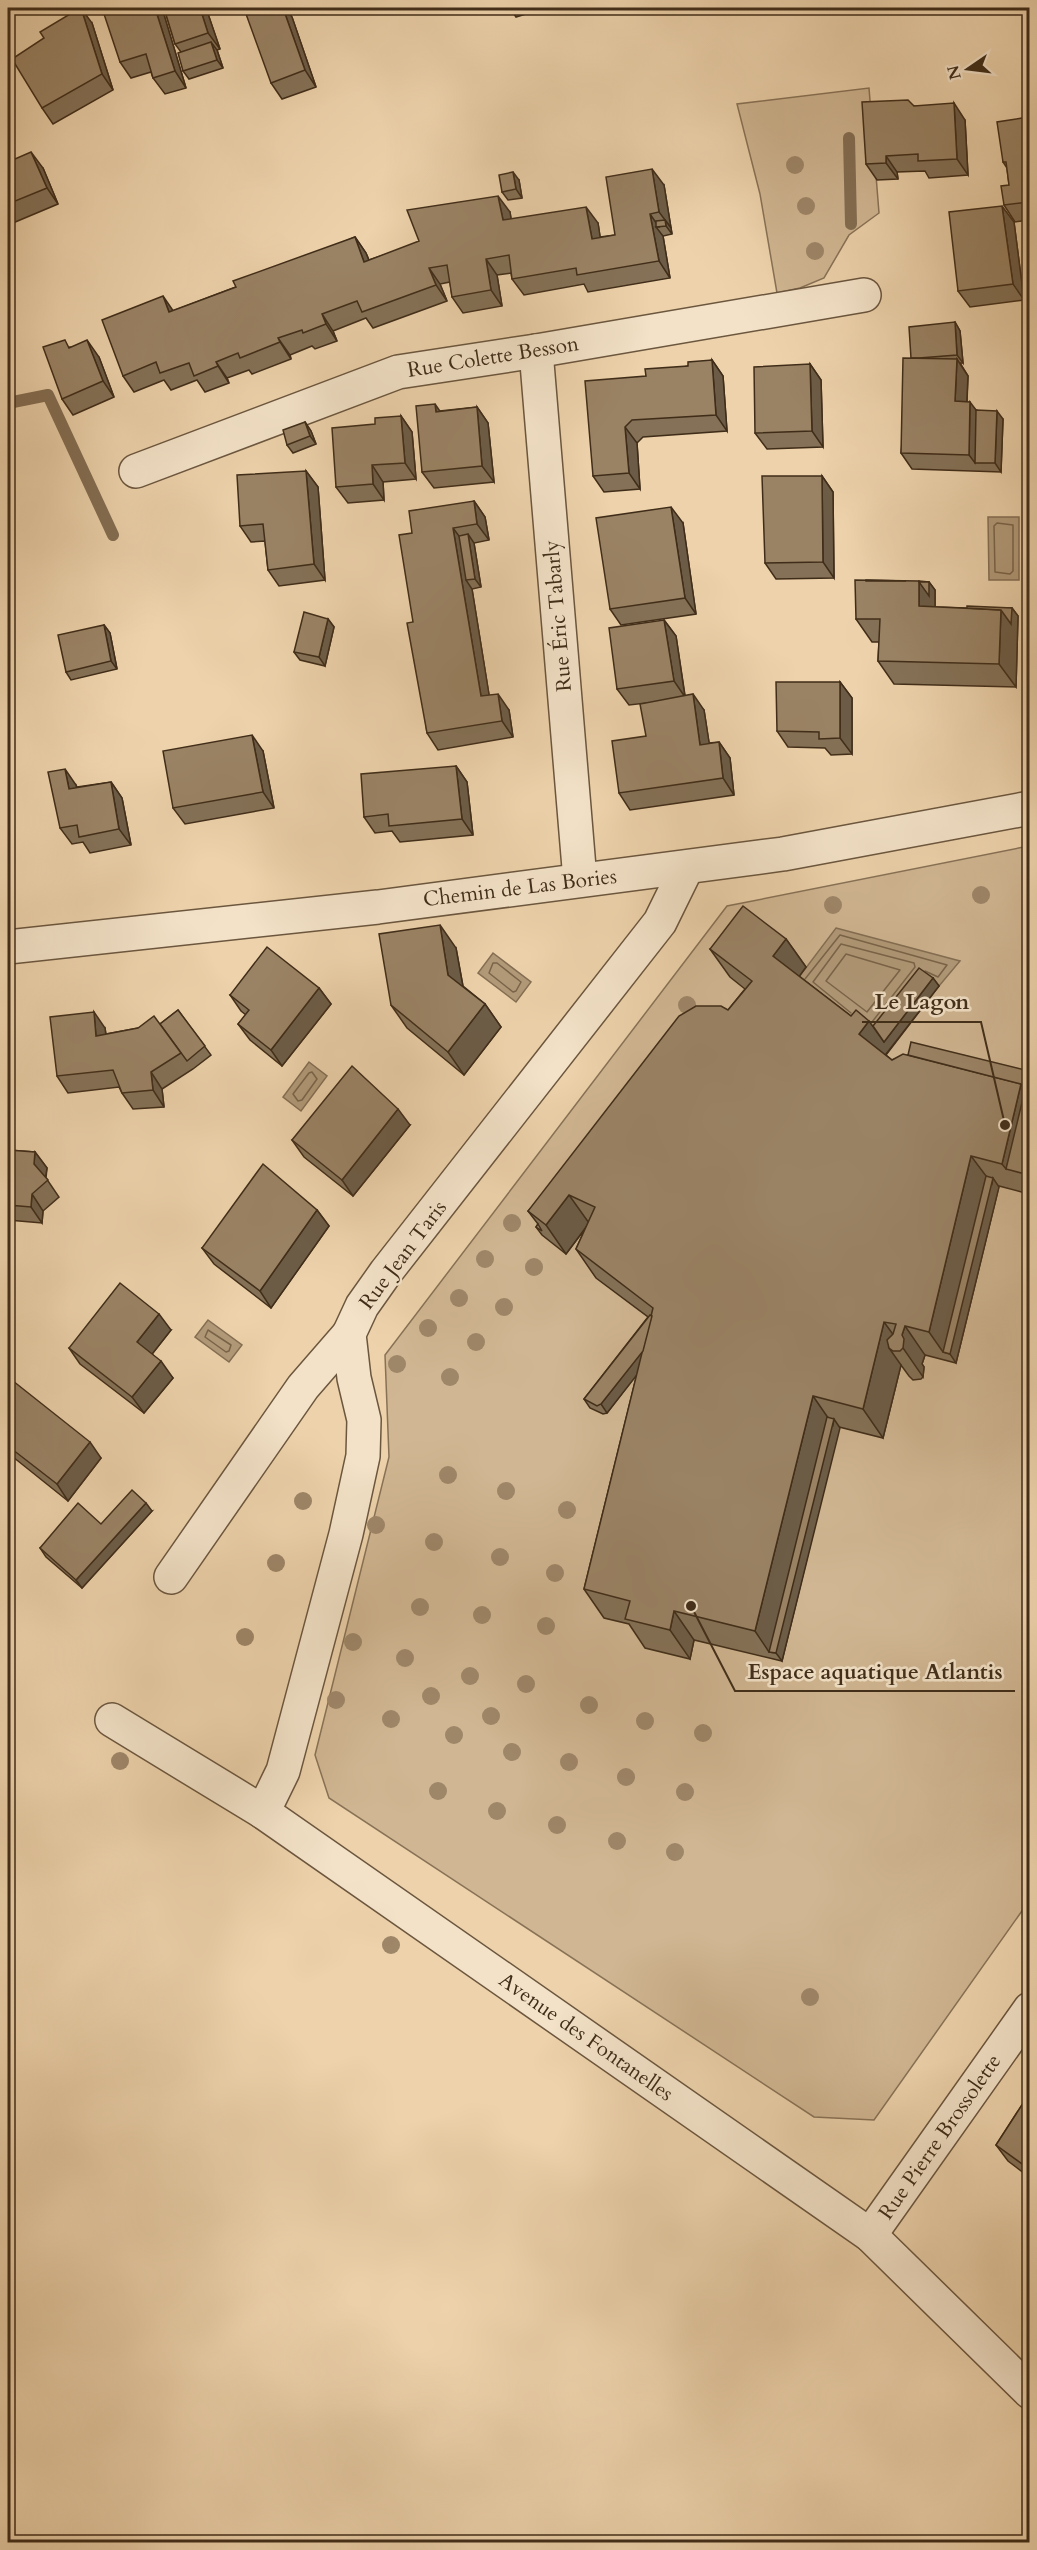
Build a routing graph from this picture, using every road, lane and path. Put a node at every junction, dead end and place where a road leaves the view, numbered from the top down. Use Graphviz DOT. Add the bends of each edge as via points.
graph roads {
  1 [pos="864,295"];
  2 [pos="536,351"];
  3 [pos="136,471"];
  4 [pos="1029,808"];
  5 [pos="687,867"];
  6 [pos="580,880"];
  7 [pos="8,946"];
  8 [pos="349,1334"];
  9 [pos="171,1577"];
  10 [pos="112,1720"];
  11 [pos="263,1812"];
  12 [pos="1029,2009"];
  13 [pos="870,2235"];
  14 [pos="1029,2392"];
  1 -- 2 [label="street, Rue Colette Besson"];
  2 -- 3 [label="street, Rue Colette Besson" via="398,372"];
  2 -- 6 [label="street, Rue Éric Tabarly"];
  4 -- 5 [label="street, Chemin de Las Bories" via="783,854"];
  5 -- 6 [label="street, Chemin de Las Bories"];
  5 -- 8 [label="street, Rue Jean Taris" via="660,921 386,1272 362,1306"];
  6 -- 7 [label="street, Chemin de Las Bories" via="355,910"];
  8 -- 9 [label="street" via="303,1387"];
  8 -- 11 [label="street, Rue Jean Taris" via="364,1420 363,1456 283,1771"];
  10 -- 11 [label="street, Avenue des Fontanelles"];
  11 -- 13 [label="street, Avenue des Fontanelles"];
  12 -- 13 [label="street, Rue Pierre Brossolette"];
  13 -- 14 [label="street, Avenue des Fontanelles"];
}
